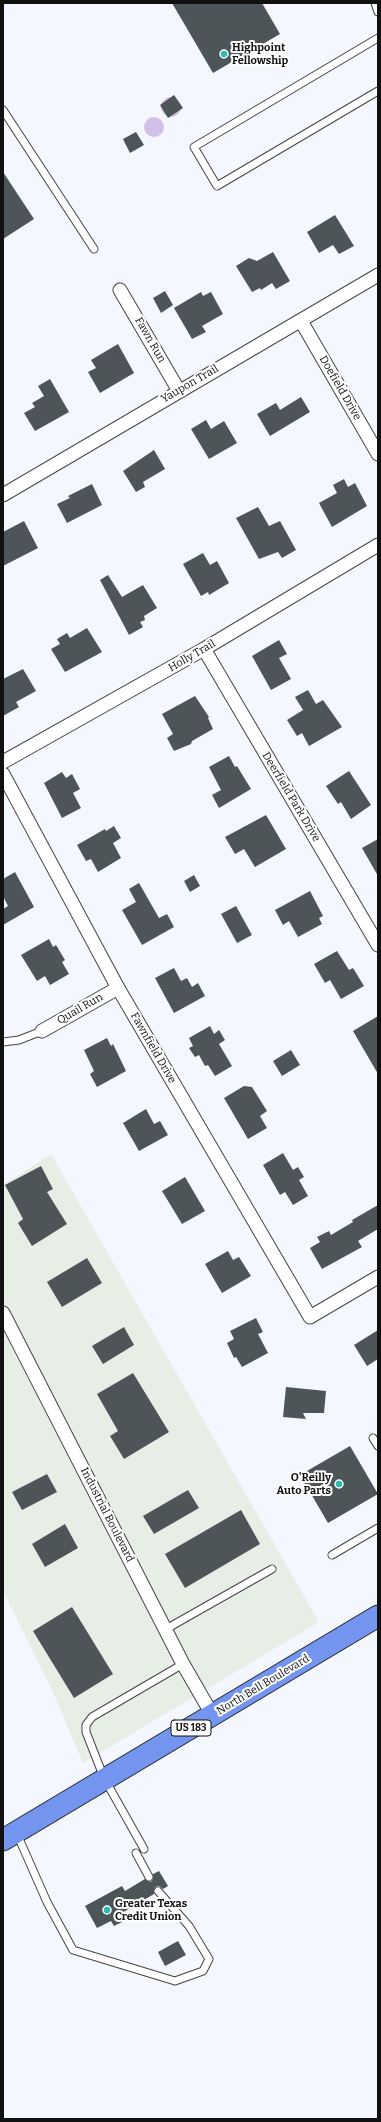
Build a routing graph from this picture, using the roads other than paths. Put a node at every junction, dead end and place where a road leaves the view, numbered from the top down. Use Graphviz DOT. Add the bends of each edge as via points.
graph roads {
  1 [pos="375,3"];
  2 [pos="378,12"];
  3 [pos="378,38"];
  4 [pos="378,91"];
  5 [pos="3,110"];
  6 [pos="94,249"];
  7 [pos="378,275"];
  8 [pos="120,290"];
  9 [pos="301,322"];
  10 [pos="179,391"];
  11 [pos="378,454"];
  12 [pos="3,495"];
  13 [pos="378,545"];
  14 [pos="204,649"];
  15 [pos="3,762"];
  16 [pos="3,774"];
  17 [pos="378,945"];
  18 [pos="118,988"];
  19 [pos="42,1031"];
  20 [pos="3,1042"];
  21 [pos="378,1277"];
  22 [pos="3,1313"];
  23 [pos="373,1438"];
  24 [pos="378,1446"];
  25 [pos="378,1528"];
  26 [pos="332,1556"];
  27 [pos="272,1569"];
  28 [pos="378,1616"];
  29 [pos="166,1629"];
  30 [pos="183,1664"];
  31 [pos="213,1716"];
  32 [pos="104,1778"];
  33 [pos="6,1837"];
  34 [pos="144,1849"];
  35 [pos="136,1853"];
  36 [pos="149,1877"];
  37 [pos="158,1891"];
  1 -- 2 [label="lane"];
  3 -- 4 [label="lane" via="194,147 217,186"];
  5 -- 6 [label="lane"];
  7 -- 9 [label="street, Yaupon Trail"];
  8 -- 10 [label="street, Fawn Run"];
  9 -- 10 [label="street, Yaupon Trail"];
  9 -- 11 [label="street, Doefield Drive"];
  10 -- 12 [label="street, Yaupon Trail"];
  13 -- 14 [label="street, Holly Trail"];
  14 -- 15 [label="street, Holly Trail"];
  14 -- 17 [label="street, Deerfield Park Drive"];
  16 -- 18 [label="street, Fawnfield Drive"];
  18 -- 19 [label="street, Quail Run"];
  18 -- 21 [label="street, Fawnfield Drive" via="310,1317"];
  19 -- 20 [label="lane" via="19,1040"];
  22 -- 29 [label="street, Industrial Boulevard"];
  23 -- 24 [label="lane"];
  25 -- 26 [label="lane"];
  27 -- 29 [label="lane"];
  28 -- 31 [label="main road, North Bell Boulevard / US 183"];
  29 -- 30 [label="street, Industrial Boulevard"];
  30 -- 31 [label="street, Industrial Boulevard"];
  30 -- 32 [label="lane" via="92,1717 86,1725 86,1732"];
  31 -- 32 [label="main road, North Bell Boulevard / US 183"];
  32 -- 33 [label="main road, North Bell Boulevard / US 183"];
  32 -- 34 [label="lane"];
  33 -- 37 [label="lane" via="47,1902 73,1950 175,1981 203,1971 209,1959 189,1926"];
  35 -- 36 [label="lane"];
}
